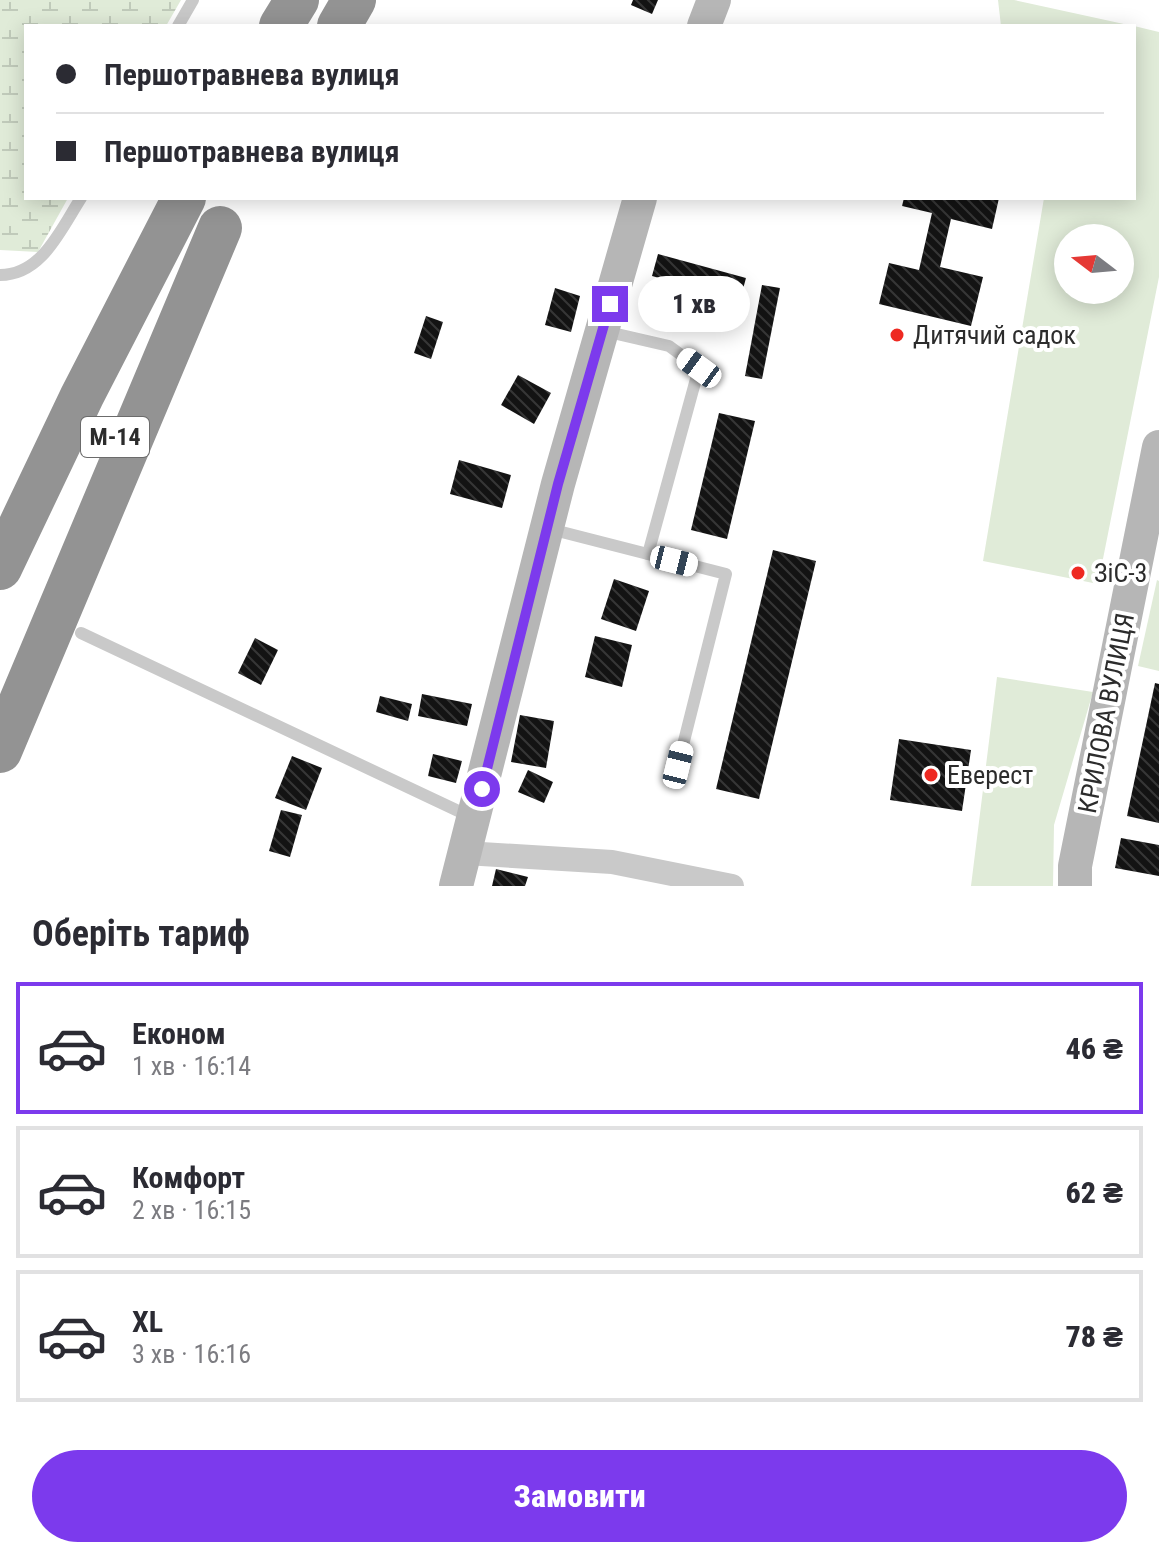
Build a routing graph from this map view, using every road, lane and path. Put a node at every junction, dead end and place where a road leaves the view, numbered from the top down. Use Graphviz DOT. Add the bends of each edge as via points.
graph roads {
  1 [pos="193,0"];
  2 [pos="297,0"];
  3 [pos="354,0"];
  4 [pos="714,0"];
  5 [pos="179,24"];
  6 [pos="282,24"];
  7 [pos="340,24"];
  8 [pos="705,24"];
  9 [pos="80,200"];
  10 [pos="183,200"];
  11 [pos="639,200"];
  12 [pos="228,213"];
  13 [pos="0,275"];
  14 [pos="602,330"];
  15 [pos="1159,447"];
  16 [pos="547,528"];
  17 [pos="648,554"];
  18 [pos="0,568"];
  19 [pos="81,633"];
  20 [pos="0,678"];
  21 [pos="0,751"];
  22 [pos="678,765"];
  23 [pos="474,819"];
  24 [pos="465,853"];
  25 [pos="456,886"];
  26 [pos="732,886"];
  27 [pos="1075,886"];
  1 -- 5 [label="lane"];
  2 -- 6 [label="highway"];
  3 -- 7 [label="highway"];
  4 -- 8 [label="street"];
  9 -- 13 [label="lane" via="44,255 28,268"];
  10 -- 18 [label="highway, М-14"];
  11 -- 14 [label="street"];
  12 -- 20 [label="highway, М-14" via="41,585"];
  12 -- 21 [label="highway"];
  14 -- 16 [label="street"];
  14 -- 17 [label="lane" via="669,346 699,368"];
  15 -- 27 [label="street, КРИЛОВА ВУЛИЦЯ"];
  16 -- 17 [label="lane"];
  16 -- 23 [label="street"];
  17 -- 22 [label="lane" via="726,574"];
  19 -- 23 [label="lane"];
  23 -- 24 [label="street"];
  24 -- 25 [label="street"];
  24 -- 26 [label="street" via="612,862"];
}
